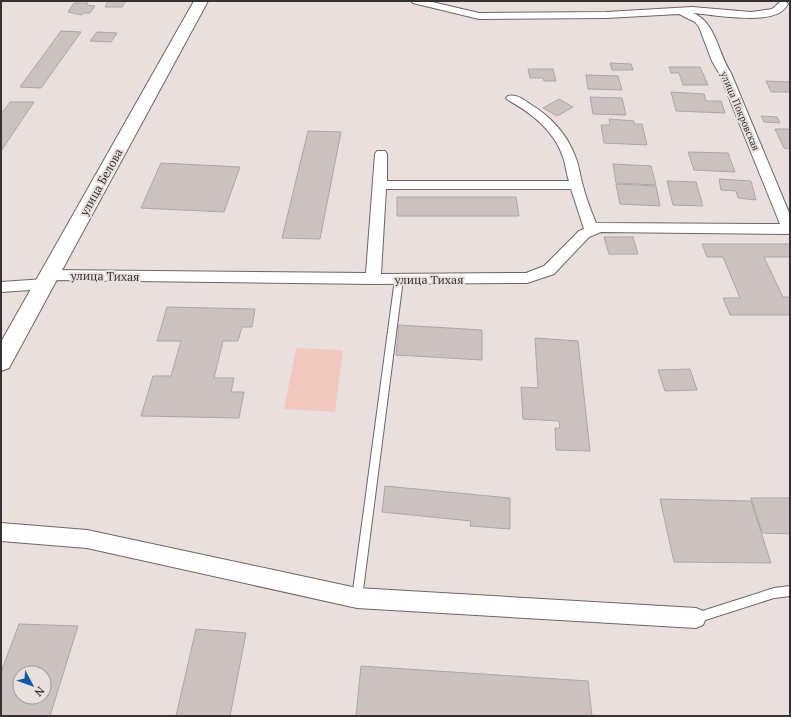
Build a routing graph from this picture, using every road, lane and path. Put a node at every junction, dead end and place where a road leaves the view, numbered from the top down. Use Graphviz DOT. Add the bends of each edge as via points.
graph roads {
  1 [pos="201,1"];
  2 [pos="416,1"];
  3 [pos="783,4"];
  4 [pos="673,11"];
  5 [pos="512,98"];
  6 [pos="381,154"];
  7 [pos="380,185"];
  8 [pos="576,185"];
  9 [pos="790,229"];
  10 [pos="591,230"];
  11 [pos="47,279"];
  12 [pos="373,279"];
  13 [pos="399,279"];
  14 [pos="1,287"];
  15 [pos="1,362"];
  16 [pos="1,532"];
  17 [pos="790,591"];
  18 [pos="357,598"];
  19 [pos="696,618"];
  1 -- 11 [label="main road, улица Белова"];
  2 -- 4 [label="street" via="479,16 598,15"];
  3 -- 4 [label="street" via="776,11 751,15"];
  4 -- 9 [label="street, улица Покровская" via="689,15 705,26 717,60 725,72"];
  5 -- 8 [label="street" via="547,122 560,137 569,154"];
  6 -- 7 [label="street"];
  7 -- 8 [label="street"];
  7 -- 12 [label="street"];
  8 -- 10 [label="street"];
  9 -- 10 [label="street" via="599,227"];
  10 -- 13 [label="street, улица Тихая" via="584,234 550,270 527,278"];
  11 -- 12 [label="street, улица Тихая"];
  11 -- 14 [label="street, улица Тихая"];
  11 -- 15 [label="main road, улица Белова"];
  12 -- 13 [label="street, улица Тихая"];
  13 -- 18 [label="lane"];
  16 -- 18 [label="street" via="87,539"];
  17 -- 19 [label="lane" via="774,593"];
  18 -- 19 [label="street"];
}
